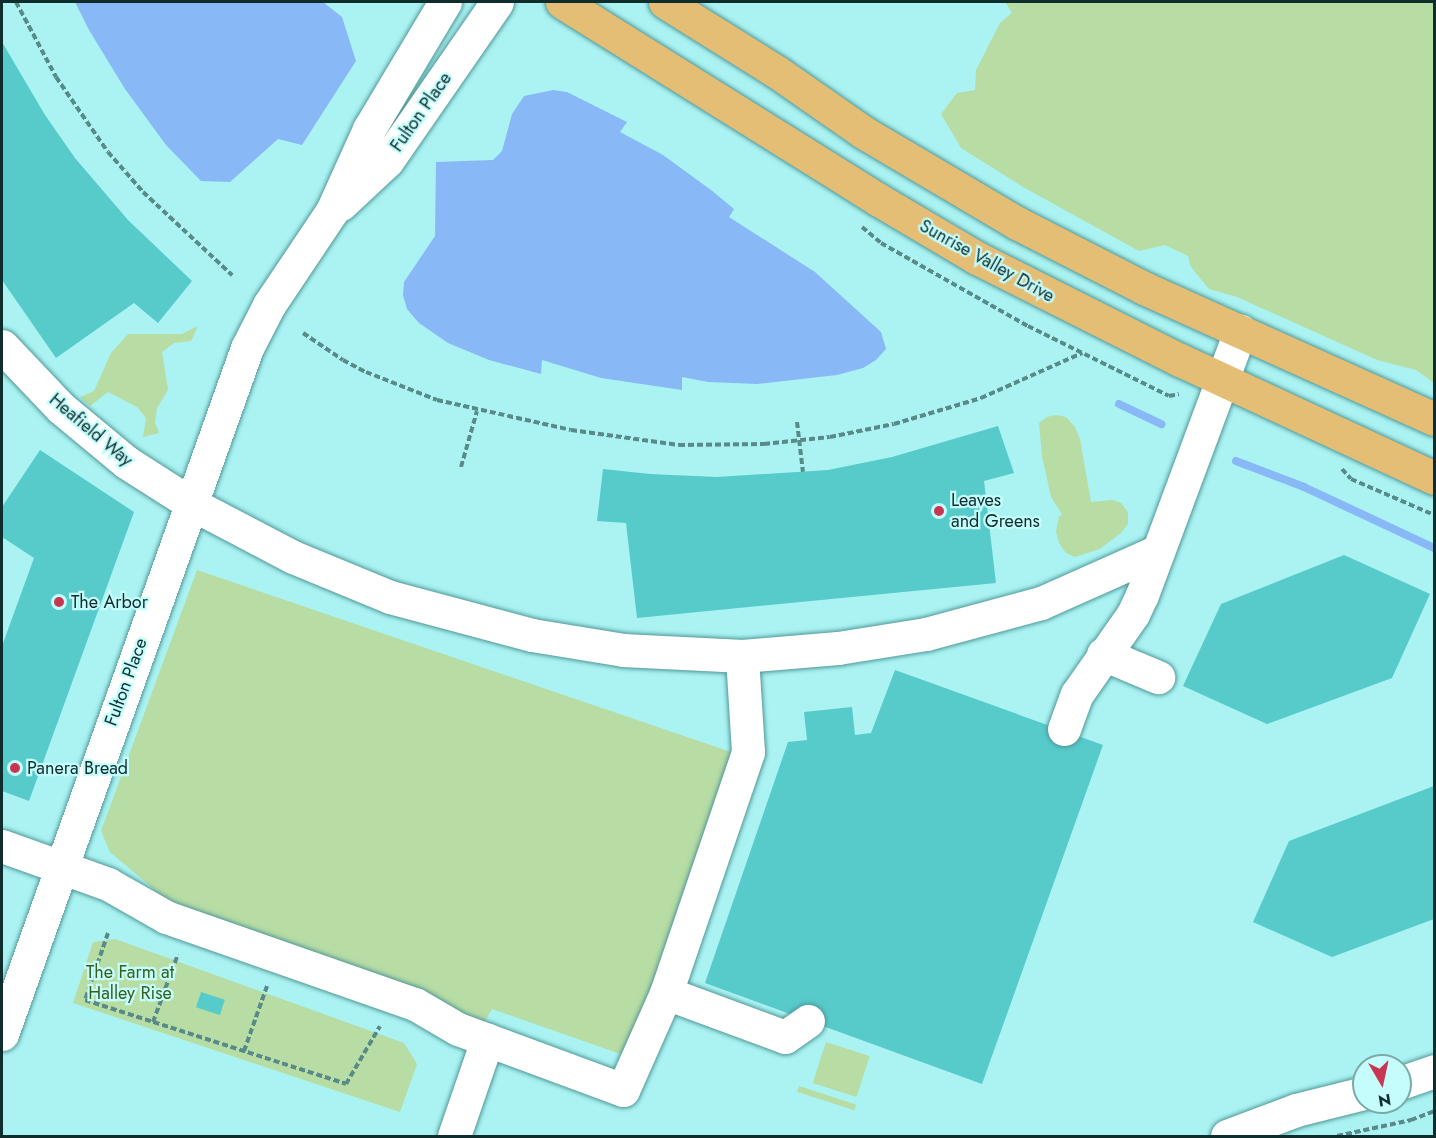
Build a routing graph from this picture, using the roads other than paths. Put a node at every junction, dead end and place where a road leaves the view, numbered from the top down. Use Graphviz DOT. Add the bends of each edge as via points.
graph roads {
  1 [pos="445,2"];
  2 [pos="497,2"];
  3 [pos="562,2"];
  4 [pos="665,2"];
  5 [pos="333,211"];
  6 [pos="1240,331"];
  7 [pos="2,346"];
  8 [pos="1222,379"];
  9 [pos="1434,419"];
  10 [pos="1434,478"];
  11 [pos="190,503"];
  12 [pos="1158,551"];
  13 [pos="1103,654"];
  14 [pos="742,656"];
  15 [pos="1158,677"];
  16 [pos="1064,729"];
  17 [pos="2,846"];
  18 [pos="61,866"];
  19 [pos="666,993"];
  20 [pos="808,1020"];
  21 [pos="2,1034"];
  22 [pos="487,1040"];
  23 [pos="1434,1071"];
  24 [pos="1412,1079"];
  25 [pos="1352,1096"];
  26 [pos="454,1137"];
  27 [pos="1227,1137"];
  1 -- 5 [label="street, Fulton Place" via="369,129"];
  2 -- 5 [label="street, Fulton Place" via="387,160"];
  3 -- 8 [label="main road, Sunrise Valley Drive" via="967,252 1080,312"];
  4 -- 6 [label="main road" via="944,181 1070,251"];
  5 -- 11 [label="street, Fulton Place" via="269,305 247,348"];
  6 -- 8 [label="street"];
  6 -- 9 [label="main road"];
  7 -- 11 [label="street, Heafield Way" via="61,408 126,462"];
  8 -- 10 [label="main road, Sunrise Valley Drive"];
  8 -- 12 [label="street"];
  11 -- 14 [label="street, Heafield Way" via="293,557 390,597 532,635 624,650"];
  11 -- 18 [label="street, Fulton Place"];
  12 -- 13 [label="street" via="1132,614"];
  12 -- 14 [label="street, Heafield Way" via="1041,603 926,634 838,648"];
  13 -- 15 [label="street"];
  13 -- 16 [label="street" via="1077,694"];
  14 -- 19 [label="street" via="748,753"];
  17 -- 18 [label="street"];
  18 -- 21 [label="street, Fulton Place"];
  18 -- 22 [label="street" via="108,884 166,916 415,1004 458,1029"];
  19 -- 20 [label="street" via="785,1037"];
  19 -- 22 [label="street" via="623,1090"];
  22 -- 26 [label="street"];
  23 -- 24 [label="street"];
  25 -- 27 [label="street" via="1296,1110"];
}
